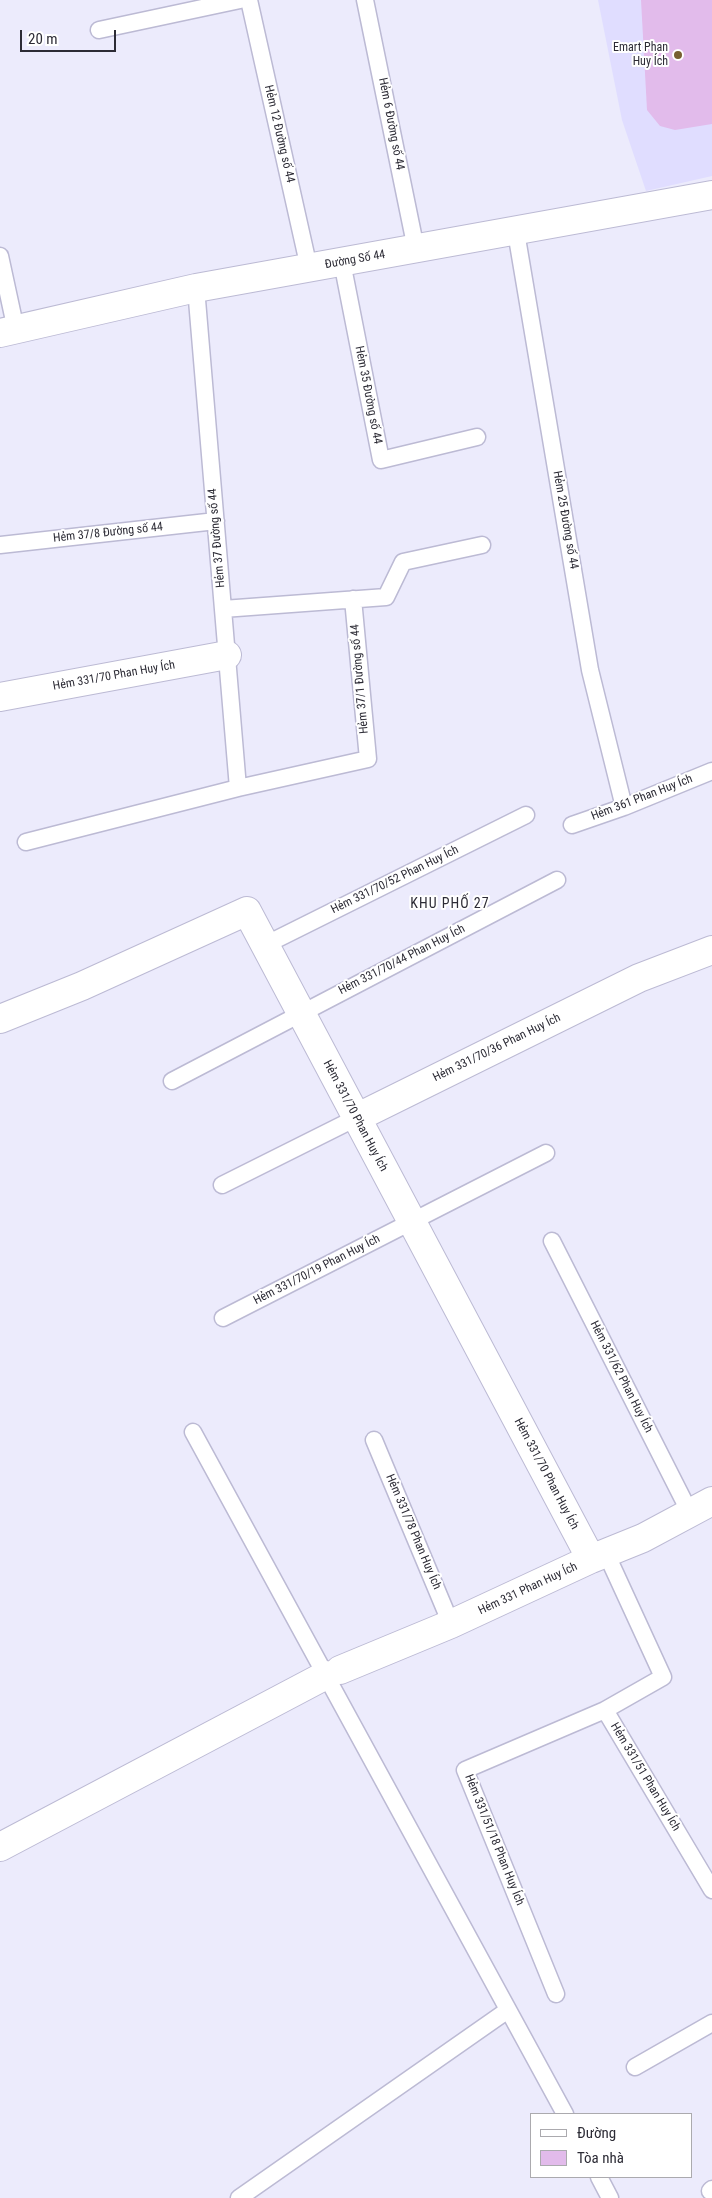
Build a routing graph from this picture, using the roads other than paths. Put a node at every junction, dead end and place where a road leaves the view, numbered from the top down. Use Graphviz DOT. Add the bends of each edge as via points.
graph roads {
  1 [pos="240,0"];
  2 [pos="249,0"];
  3 [pos="365,0"];
  4 [pos="98,30"];
  5 [pos="712,195"];
  6 [pos="516,232"];
  7 [pos="416,249"];
  8 [pos="0,256"];
  9 [pos="342,262"];
  10 [pos="309,268"];
  11 [pos="196,288"];
  12 [pos="8,331"];
  13 [pos="477,437"];
  14 [pos="216,521"];
  15 [pos="0,545"];
  16 [pos="482,545"];
  17 [pos="353,599"];
  18 [pos="223,609"];
  19 [pos="227,655"];
  20 [pos="0,697"];
  21 [pos="712,771"];
  22 [pos="238,788"];
  23 [pos="624,807"];
  24 [pos="526,814"];
  25 [pos="572,825"];
  26 [pos="26,842"];
  27 [pos="557,880"];
  28 [pos="264,945"];
  29 [pos="712,950"];
  30 [pos="2,1013"];
  31 [pos="300,1013"];
  32 [pos="172,1081"];
  33 [pos="356,1118"];
  34 [pos="546,1154"];
  35 [pos="222,1185"];
  36 [pos="411,1222"];
  37 [pos="552,1241"];
  38 [pos="222,1318"];
  39 [pos="193,1432"];
  40 [pos="374,1440"];
  41 [pos="701,1507"];
  42 [pos="599,1556"];
  43 [pos="451,1624"];
  44 [pos="333,1673"];
  45 [pos="605,1710"];
  46 [pos="0,1847"];
  47 [pos="712,1890"];
  48 [pos="556,1994"];
  49 [pos="508,2010"];
  50 [pos="712,2023"];
  51 [pos="635,2066"];
  52 [pos="564,2113"];
  53 [pos="600,2178"];
  54 [pos="239,2198"];
  55 [pos="610,2198"];
  1 -- 4 [label="lane"];
  2 -- 10 [label="lane, Hẻm 12 Đường số 44"];
  3 -- 7 [label="lane, Hẻm 6 Đường số 44"];
  5 -- 6 [label="street, Đường Số 44"];
  6 -- 7 [label="street, Đường Số 44"];
  6 -- 23 [label="lane, Hẻm 25 Đường số 44" via="590,670"];
  7 -- 9 [label="street, Đường Số 44"];
  8 -- 12 [label="lane"];
  9 -- 10 [label="street, Đường Số 44"];
  9 -- 13 [label="lane, Hẻm 35 Đường số 44" via="381,460"];
  10 -- 11 [label="street, Đường Số 44"];
  11 -- 12 [label="street, Đường Số 44"];
  11 -- 14 [label="lane, Hẻm 37 Đường số 44"];
  14 -- 15 [label="lane, Hẻm 37/8 Đường số 44"];
  14 -- 18 [label="lane, Hẻm 37 Đường số 44"];
  16 -- 17 [label="lane" via="403,562 386,597"];
  17 -- 18 [label="lane"];
  17 -- 22 [label="lane, Hẻm 37/1 Đường số 44" via="368,759"];
  18 -- 19 [label="lane, Hẻm 37 Đường số 44"];
  19 -- 20 [label="street, Hẻm 331/70 Phan Huy Ích"];
  19 -- 22 [label="lane, Hẻm 37 Đường số 44"];
  21 -- 23 [label="lane, Hẻm 361 Phan Huy Ích"];
  22 -- 26 [label="lane"];
  23 -- 25 [label="lane, Hẻm 361 Phan Huy Ích"];
  24 -- 28 [label="lane, Hẻm 331/70/52 Phan Huy Ích"];
  27 -- 31 [label="lane, Hẻm 331/70/44 Phan Huy Ích"];
  28 -- 30 [label="street, Hẻm 331/70 Phan Huy Ích" via="247,911 82,986"];
  28 -- 31 [label="street, Hẻm 331/70 Phan Huy Ích"];
  29 -- 33 [label="street, Hẻm 331/70/36 Phan Huy Ích" via="639,978"];
  31 -- 32 [label="lane, Hẻm 331/70/44 Phan Huy Ích"];
  31 -- 33 [label="street, Hẻm 331/70 Phan Huy Ích"];
  33 -- 35 [label="lane"];
  33 -- 36 [label="street, Hẻm 331/70 Phan Huy Ích"];
  34 -- 36 [label="lane, Hẻm 331/70/19 Phan Huy Ích"];
  36 -- 38 [label="lane, Hẻm 331/70/19 Phan Huy Ích"];
  36 -- 42 [label="street, Hẻm 331/70 Phan Huy Ích"];
  37 -- 41 [label="lane, Hẻm 331/62 Phan Huy Ích"];
  39 -- 44 [label="lane"];
  40 -- 43 [label="lane, Hẻm 331/78 Phan Huy Ích"];
  41 -- 42 [label="street, Hẻm 331 Phan Huy Ích" via="643,1538"];
  42 -- 43 [label="street, Hẻm 331 Phan Huy Ích"];
  42 -- 45 [label="lane, Hẻm 331/51 Phan Huy Ích" via="664,1677"];
  43 -- 44 [label="street, Hẻm 331 Phan Huy Ích"];
  44 -- 46 [label="street, Hẻm 331 Phan Huy Ích"];
  44 -- 49 [label="lane"];
  45 -- 47 [label="lane, Hẻm 331/51 Phan Huy Ích"];
  45 -- 48 [label="lane, Hẻm 331/51/18 Phan Huy Ích" via="465,1770"];
  49 -- 52 [label="lane"];
  49 -- 54 [label="lane"];
  50 -- 51 [label="lane"];
  53 -- 55 [label="lane"];
}
